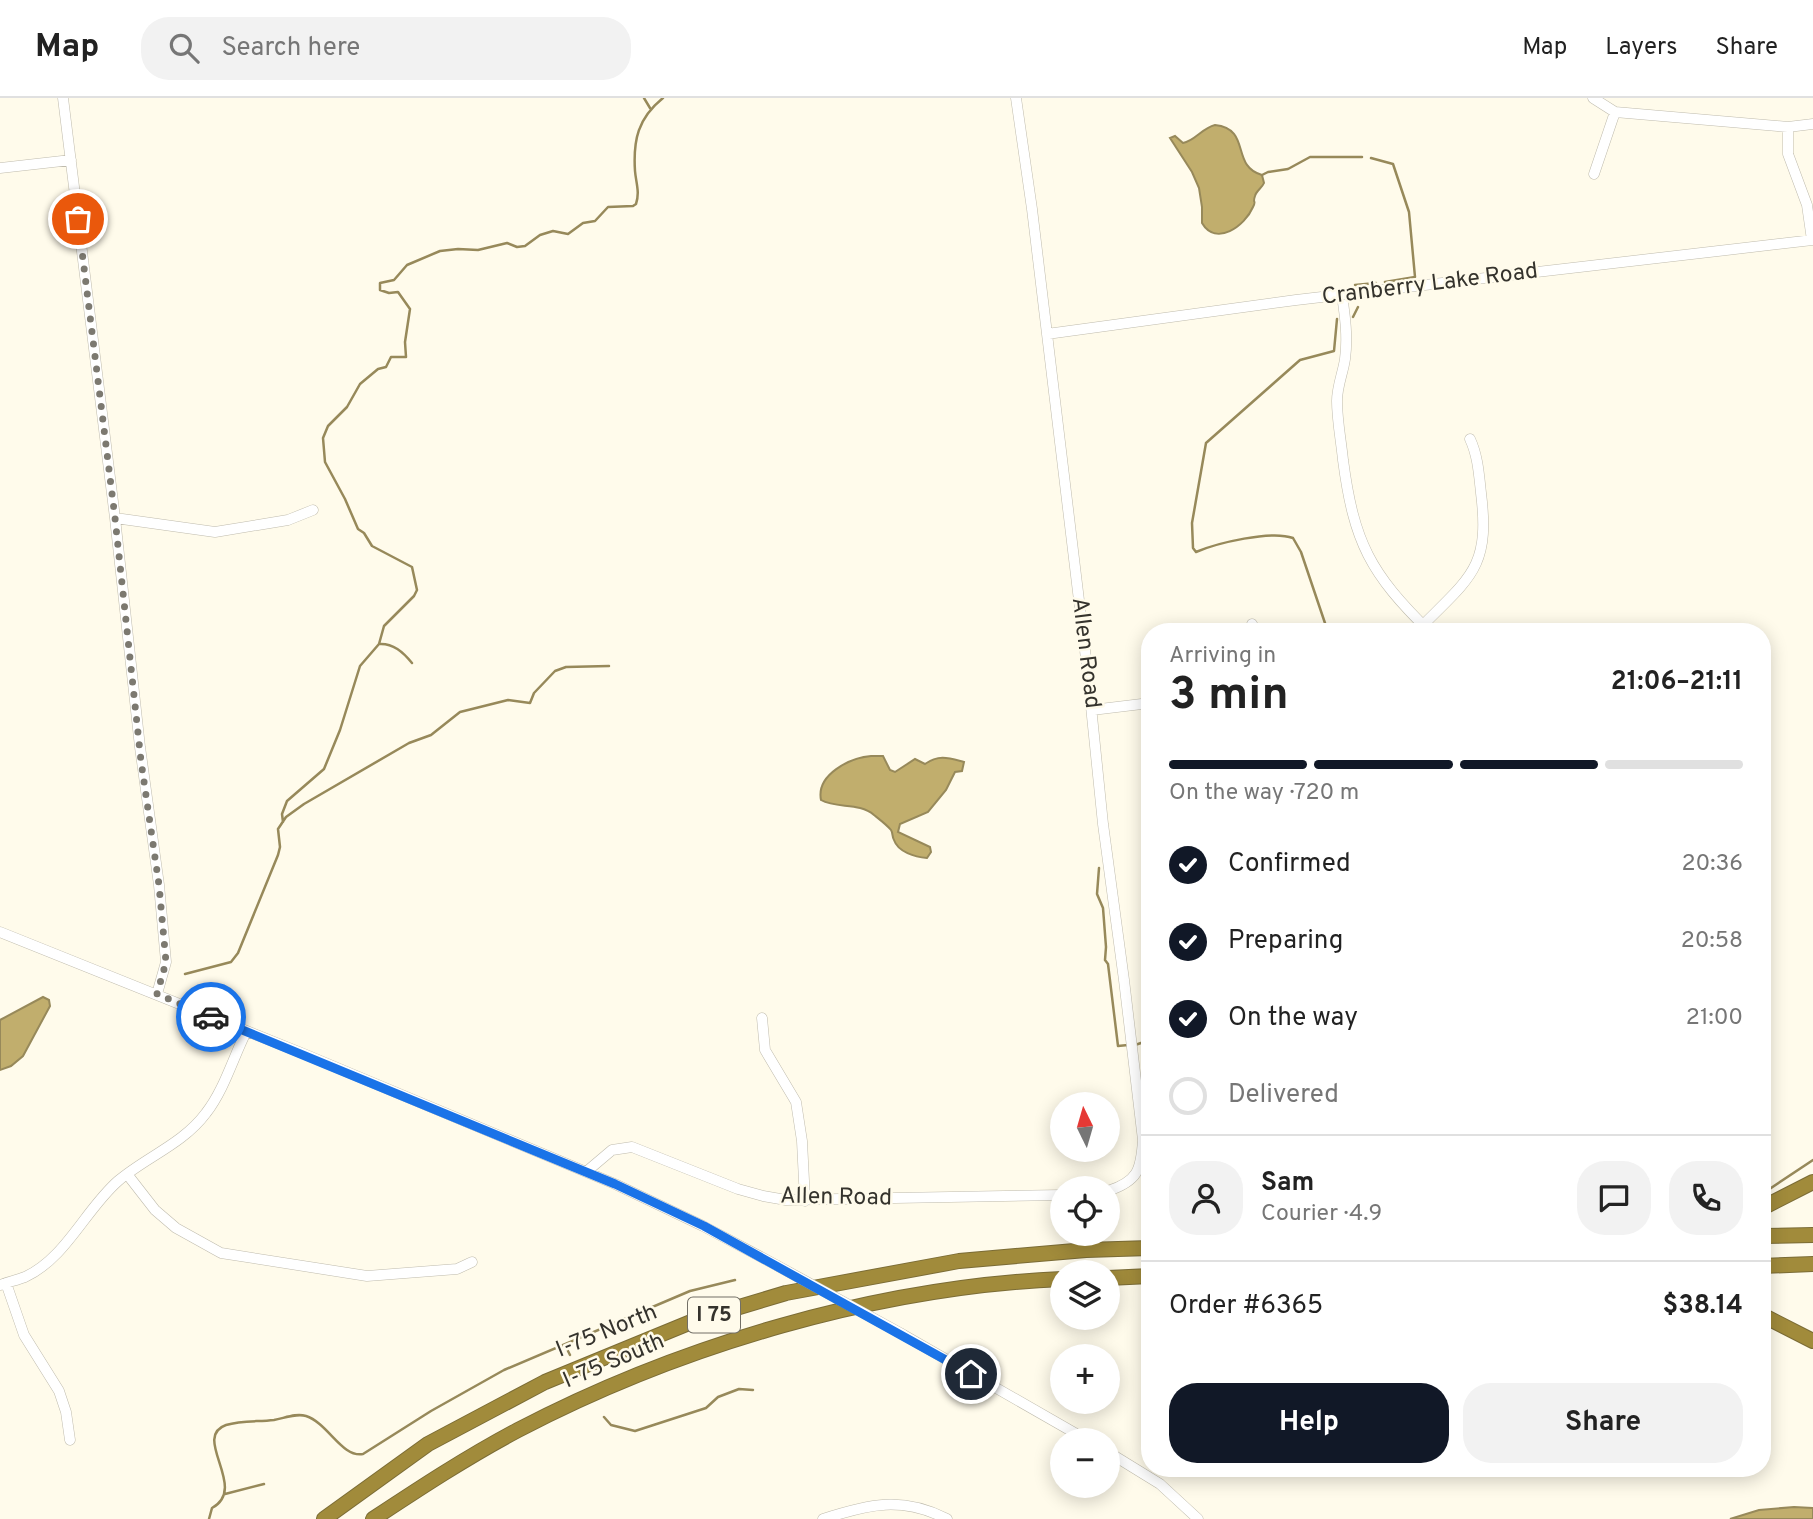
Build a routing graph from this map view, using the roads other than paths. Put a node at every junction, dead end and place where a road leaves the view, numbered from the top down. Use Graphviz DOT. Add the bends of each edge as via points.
graph roads {
  1 [pos="64,98"];
  2 [pos="1016,98"];
  3 [pos="1593,98"];
  4 [pos="1615,112"];
  5 [pos="1813,124"];
  6 [pos="1788,127"];
  7 [pos="71,160"];
  8 [pos="0,168"];
  9 [pos="1594,174"];
  10 [pos="1812,240"];
  11 [pos="1342,295"];
  12 [pos="1047,334"];
  13 [pos="1470,439"];
  14 [pos="313,510"];
  15 [pos="115,518"];
  16 [pos="1421,623"];
  17 [pos="1430,623"];
  18 [pos="1141,704"];
  19 [pos="1092,710"];
  20 [pos="0,932"];
  21 [pos="157,994"];
  22 [pos="762,1018"];
  23 [pos="246,1032"];
  24 [pos="1141,1123"];
  25 [pos="1141,1162"];
  26 [pos="586,1172"];
  27 [pos="127,1174"];
  28 [pos="1813,1182"];
  29 [pos="1120,1187"];
  30 [pos="1050,1195"];
  31 [pos="805,1200"];
  32 [pos="1771,1204"];
  33 [pos="1813,1235"];
  34 [pos="1771,1236"];
  35 [pos="1141,1248"];
  36 [pos="472,1262"];
  37 [pos="1813,1264"];
  38 [pos="1771,1266"];
  39 [pos="1141,1276"];
  40 [pos="1120,1277"];
  41 [pos="1050,1280"];
  42 [pos="3,1284"];
  43 [pos="1771,1320"];
  44 [pos="1813,1341"];
  45 [pos="1066,1428"];
  46 [pos="70,1440"];
  47 [pos="1120,1460"];
  48 [pos="1141,1473"];
  49 [pos="1147,1477"];
  50 [pos="324,1519"];
  51 [pos="373,1519"];
  52 [pos="823,1519"];
  53 [pos="947,1519"];
  54 [pos="1198,1519"];
  1 -- 7 [label="street"];
  2 -- 12 [label="street, Allen Road"];
  3 -- 4 [label="street"];
  4 -- 6 [label="street"];
  4 -- 9 [label="street"];
  5 -- 6 [label="street"];
  6 -- 10 [label="street" via="1788,155 1807,205"];
  7 -- 8 [label="street"];
  7 -- 15 [label="street"];
  10 -- 11 [label="street, Cranberry Lake Road"];
  11 -- 12 [label="street, Cranberry Lake Road"];
  11 -- 16 [label="street" via="1347,338 1337,401 1352,511 1375,568"];
  12 -- 19 [label="street, Allen Road"];
  13 -- 17 [label="street" via="1478,462 1485,540 1474,570"];
  14 -- 15 [label="street" via="288,520 215,532"];
  15 -- 21 [label="street" via="166,962"];
  18 -- 19 [label="street"];
  19 -- 24 [label="street, Allen Road"];
  20 -- 21 [label="street"];
  21 -- 23 [label="street"];
  22 -- 31 [label="street" via="765,1050 796,1102"];
  23 -- 26 [label="street"];
  23 -- 27 [label="street" via="206,1114 186,1135"];
  25 -- 29 [label="street, Allen Road" via="1135,1176"];
  26 -- 31 [label="street, Allen Road" via="612,1150 632,1147 738,1189"];
  26 -- 45 [label="street, bridge" via="704,1226"];
  27 -- 36 [label="street" via="176,1228 221,1253 368,1276 457,1269"];
  27 -- 42 [label="street" via="42,1266"];
  28 -- 32 [label="highway"];
  30 -- 31 [label="street, Allen Road"];
  33 -- 34 [label="highway"];
  35 -- 50 [label="highway, I-75 North / I 75" via="959,1261 786,1293 696,1320 545,1382 440,1438"];
  37 -- 38 [label="highway"];
  39 -- 40 [label="highway"];
  41 -- 51 [label="highway, I-75 South / I 75" via="963,1288 813,1318 680,1359 519,1430"];
  42 -- 46 [label="street" via="24,1335 58,1391"];
  43 -- 44 [label="highway"];
  47 -- 48 [label="street"];
  49 -- 54 [label="street"];
  52 -- 53 [label="street" via="885,1504 921,1508"];
}
